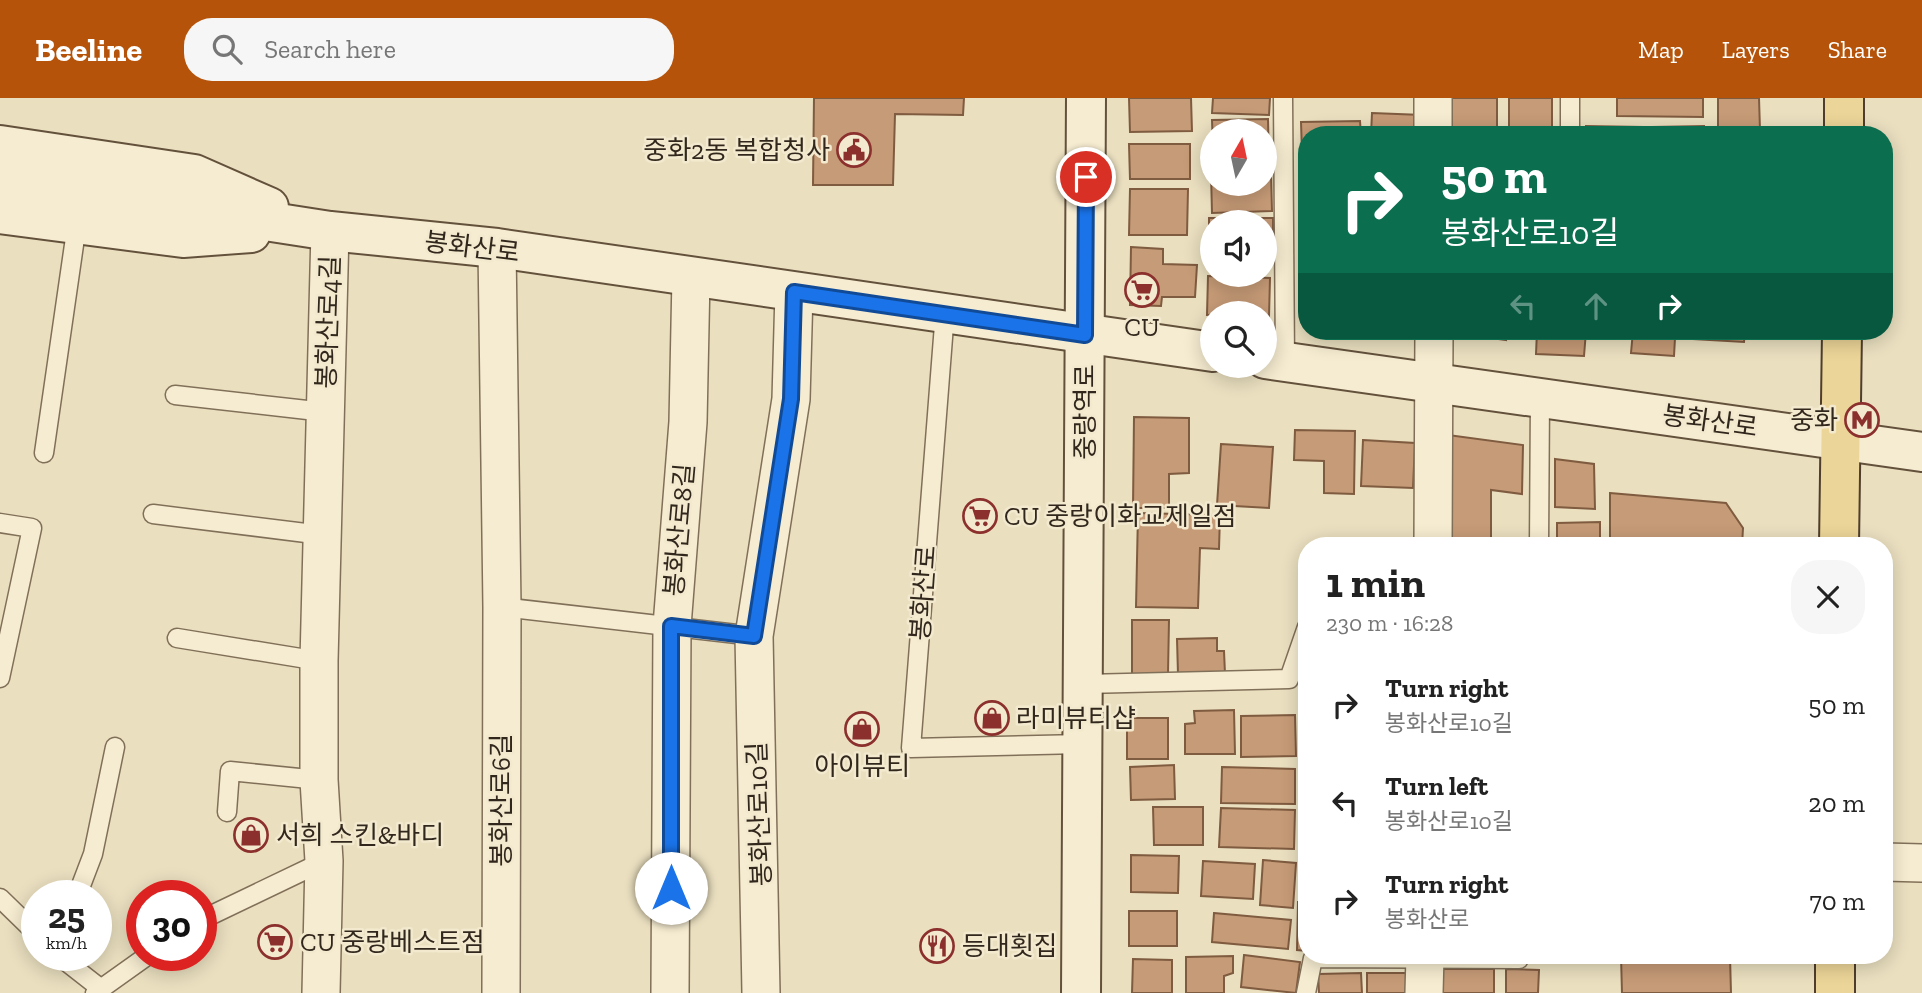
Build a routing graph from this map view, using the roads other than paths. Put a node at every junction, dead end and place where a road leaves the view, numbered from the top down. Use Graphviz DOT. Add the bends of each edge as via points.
graph roads {
  1 [pos="1086,98"];
  2 [pos="1283,98"];
  3 [pos="1433,98"];
  4 [pos="1570,98"];
  5 [pos="1844,98"];
  6 [pos="1433,126"];
  7 [pos="1570,126"];
  8 [pos="1844,126"];
  9 [pos="0,145"];
  10 [pos="0,180"];
  11 [pos="0,214"];
  12 [pos="77,224"];
  13 [pos="323,229"];
  14 [pos="497,248"];
  15 [pos="691,277"];
  16 [pos="794,292"];
  17 [pos="1277,301"];
  18 [pos="945,312"];
  19 [pos="1085,335"];
  20 [pos="1434,340"];
  21 [pos="1842,340"];
  22 [pos="1200,350"];
  23 [pos="1277,360"];
  24 [pos="1435,382"];
  25 [pos="175,395"];
  26 [pos="1540,397"];
  27 [pos="325,412"];
  28 [pos="1840,440"];
  29 [pos="1922,452"];
  30 [pos="44,453"];
  31 [pos="153,514"];
  32 [pos="0,523"];
  33 [pos="322,535"];
  34 [pos="1433,537"];
  35 [pos="1539,537"];
  36 [pos="1839,537"];
  37 [pos="502,607"];
  38 [pos="671,626"];
  39 [pos="754,636"];
  40 [pos="177,638"];
  41 [pos="1298,653"];
  42 [pos="319,661"];
  43 [pos="0,678"];
  44 [pos="1084,684"];
  45 [pos="1082,744"];
  46 [pos="115,747"];
  47 [pos="319,780"];
  48 [pos="228,812"];
  49 [pos="324,861"];
  50 [pos="1893,862"];
  51 [pos="1922,863"];
  52 [pos="83,880"];
  53 [pos="0,898"];
  54 [pos="217,912"];
  55 [pos="21,918"];
  56 [pos="1311,964"];
  57 [pos="1390,964"];
  58 [pos="1481,964"];
  59 [pos="1835,964"];
  60 [pos="126,970"];
  61 [pos="1425,970"];
  62 [pos="76,971"];
  63 [pos="97,990"];
  64 [pos="321,993"];
  65 [pos="501,993"];
  66 [pos="670,993"];
  67 [pos="761,993"];
  68 [pos="1081,993"];
  69 [pos="1306,993"];
  70 [pos="1835,993"];
  1 -- 19 [label="main road, 중랑역로"];
  2 -- 17 [label="lane, 봉화산로"];
  3 -- 6 [label="street"];
  4 -- 7 [label="lane"];
  5 -- 8 [label="main road"];
  9 -- 13 [label="main road" via="194,174"];
  10 -- 13 [label="main road, 봉화산로"];
  11 -- 12 [label="main road"];
  12 -- 13 [label="main road" via="183,238"];
  12 -- 30 [label="lane"];
  13 -- 14 [label="main road, 봉화산로"];
  13 -- 27 [label="street, 봉화산로4길"];
  14 -- 15 [label="main road, 봉화산로"];
  14 -- 37 [label="street, 봉화산로6길"];
  15 -- 16 [label="main road, 봉화산로"];
  15 -- 38 [label="street, 봉화산로8길" via="688,422"];
  16 -- 18 [label="main road, 봉화산로"];
  16 -- 39 [label="street, 봉화산로10길" via="791,399"];
  18 -- 19 [label="main road, 봉화산로"];
  18 -- 45 [label="lane, 봉화산로" via="911,748"];
  19 -- 22 [label="main road, 봉화산로"];
  19 -- 44 [label="main road, 중랑역로"];
  20 -- 24 [label="street"];
  21 -- 28 [label="main road"];
  23 -- 24 [label="main road, 봉화산로"];
  24 -- 26 [label="main road, 봉화산로"];
  24 -- 34 [label="street"];
  25 -- 27 [label="lane, 봉화산로4길"];
  26 -- 28 [label="main road, 봉화산로"];
  26 -- 35 [label="lane"];
  27 -- 33 [label="street, 봉화산로4길"];
  28 -- 29 [label="main road, 봉화산로"];
  28 -- 36 [label="main road"];
  31 -- 33 [label="lane"];
  32 -- 43 [label="lane" via="32,528"];
  33 -- 42 [label="street, 봉화산로4길"];
  37 -- 38 [label="lane"];
  37 -- 65 [label="street, 봉화산로6길"];
  38 -- 39 [label="lane"];
  38 -- 66 [label="street, 봉화산로8길"];
  39 -- 67 [label="street, 봉화산로10길"];
  40 -- 42 [label="lane"];
  41 -- 44 [label="lane" via="1289,679"];
  42 -- 47 [label="street, 봉화산로4길"];
  44 -- 45 [label="main road, 중랑역로"];
  45 -- 68 [label="main road, 중랑역로"];
  46 -- 52 [label="lane" via="93,854"];
  47 -- 48 [label="lane" via="230,771"];
  47 -- 49 [label="street, 봉화산로4길"];
  49 -- 54 [label="lane"];
  49 -- 64 [label="street, 봉화산로4길"];
  50 -- 51 [label="street"];
  53 -- 55 [label="lane"];
  56 -- 69 [label="lane"];
  57 -- 61 [label="lane"];
  58 -- 61 [label="lane"];
  59 -- 70 [label="main road"];
  60 -- 63 [label="lane"];
  62 -- 63 [label="lane"];
}
